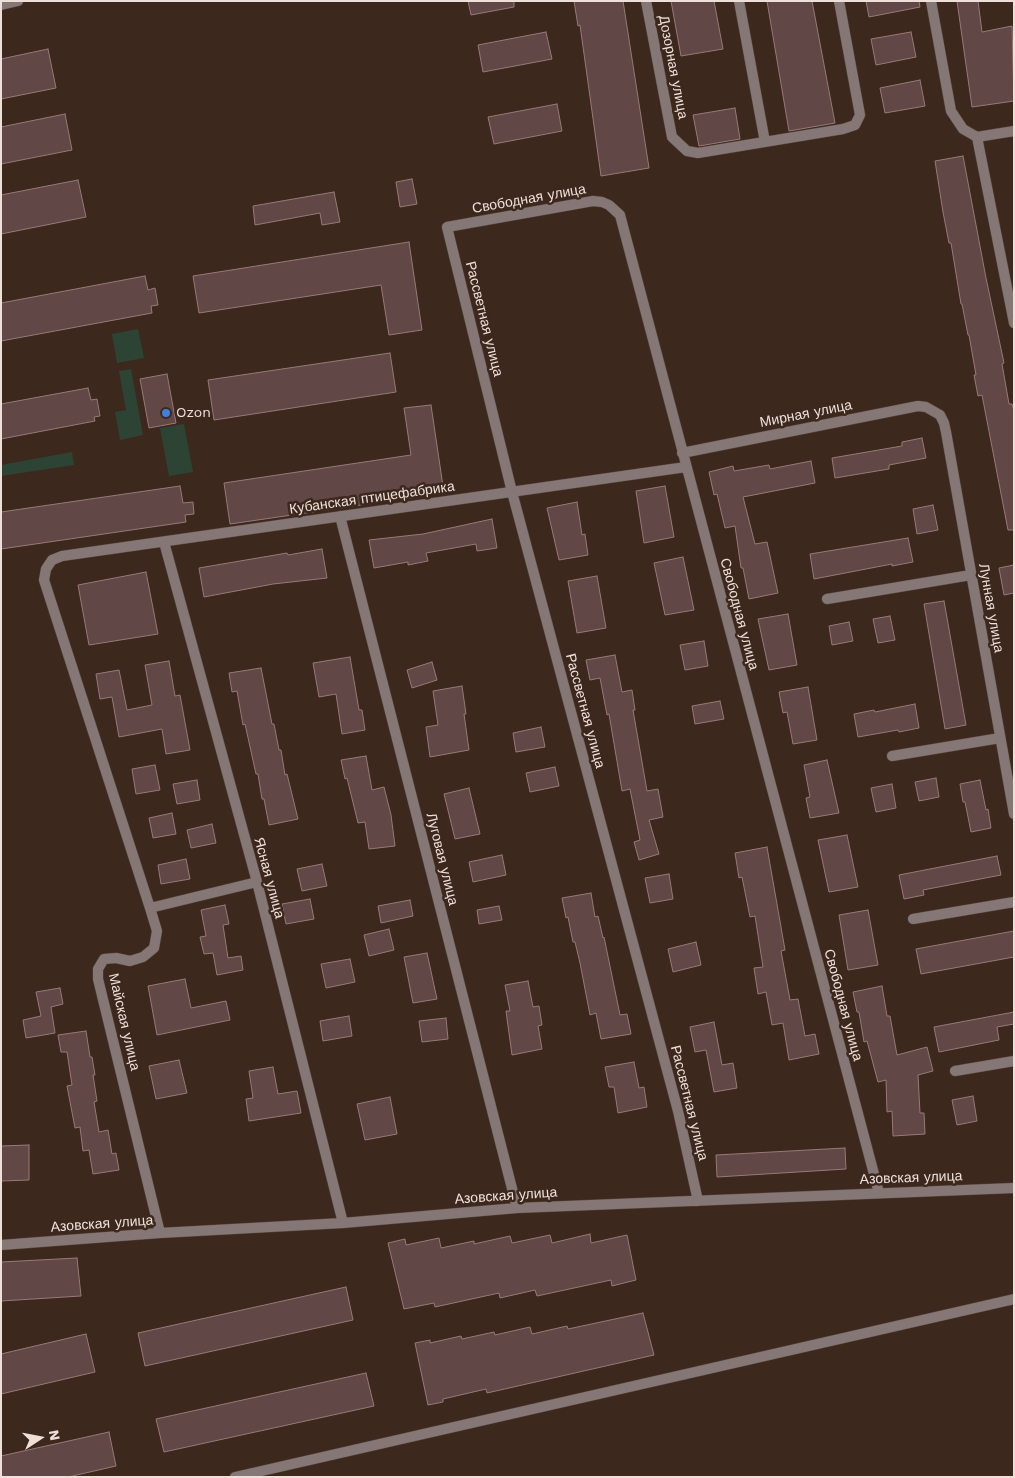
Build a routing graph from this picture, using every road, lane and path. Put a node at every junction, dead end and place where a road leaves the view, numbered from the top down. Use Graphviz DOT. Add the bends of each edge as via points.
graph roads {
  1 [pos="18,1"];
  2 [pos="646,1"];
  3 [pos="739,1"];
  4 [pos="839,1"];
  5 [pos="931,1"];
  6 [pos="1,5"];
  7 [pos="1014,131"];
  8 [pos="977,137"];
  9 [pos="765,142"];
  10 [pos="447,227"];
  11 [pos="1014,323"];
  12 [pos="934,410"];
  13 [pos="682,453"];
  14 [pos="686,467"];
  15 [pos="512,492"];
  16 [pos="340,516"];
  17 [pos="164,542"];
  18 [pos="972,575"];
  19 [pos="827,599"];
  20 [pos="1000,738"];
  21 [pos="892,756"];
  22 [pos="1014,814"];
  23 [pos="257,882"];
  24 [pos="1014,902"];
  25 [pos="150,908"];
  26 [pos="913,919"];
  27 [pos="1014,1061"];
  28 [pos="955,1070"];
  29 [pos="1014,1188"];
  30 [pos="879,1193"];
  31 [pos="698,1201"];
  32 [pos="517,1208"];
  33 [pos="343,1223"];
  34 [pos="160,1233"];
  35 [pos="1,1245"];
  36 [pos="1014,1299"];
  37 [pos="235,1477"];
  1 -- 6 [label="street"];
  2 -- 9 [label="street, Дозорная улица" via="672,138 687,151 698,153"];
  3 -- 9 [label="street"];
  4 -- 9 [label="street" via="860,115 855,125"];
  5 -- 8 [label="street" via="951,111 963,130"];
  7 -- 8 [label="street"];
  8 -- 11 [label="street"];
  10 -- 13 [label="street, Свободная улица" via="593,201 609,204 620,215"];
  10 -- 15 [label="street, Рассветная улица"];
  12 -- 13 [label="street, Мирная улица" via="918,406"];
  12 -- 18 [label="street, Лунная улица" via="944,423"];
  13 -- 14 [label="street, Свободная улица"];
  14 -- 15 [label="street, Кубанская птицефабрика"];
  14 -- 30 [label="street, Свободная улица"];
  15 -- 16 [label="street, Кубанская птицефабрика"];
  15 -- 31 [label="street, Рассветная улица" via="678,1111"];
  16 -- 17 [label="street, Кубанская птицефабрика"];
  16 -- 32 [label="street, Луговая улица"];
  17 -- 23 [label="street, Ясная улица"];
  17 -- 25 [label="street, Кубанская птицефабрика" via="62,556 52,560 44,580"];
  18 -- 19 [label="street"];
  18 -- 20 [label="street, Лунная улица"];
  20 -- 21 [label="street"];
  20 -- 22 [label="street, Лунная улица"];
  23 -- 25 [label="street"];
  23 -- 33 [label="street, Ясная улица"];
  24 -- 26 [label="street"];
  25 -- 34 [label="street, Майская улица" via="157,931 154,948 130,961 104,959 98,969 98,979"];
  27 -- 28 [label="street"];
  29 -- 30 [label="street, Азовская улица"];
  30 -- 31 [label="street, Азовская улица"];
  31 -- 32 [label="street, Азовская улица"];
  32 -- 33 [label="street, Азовская улица"];
  33 -- 34 [label="street, Азовская улица"];
  34 -- 35 [label="street, Азовская улица"];
  36 -- 37 [label="street"];
}
